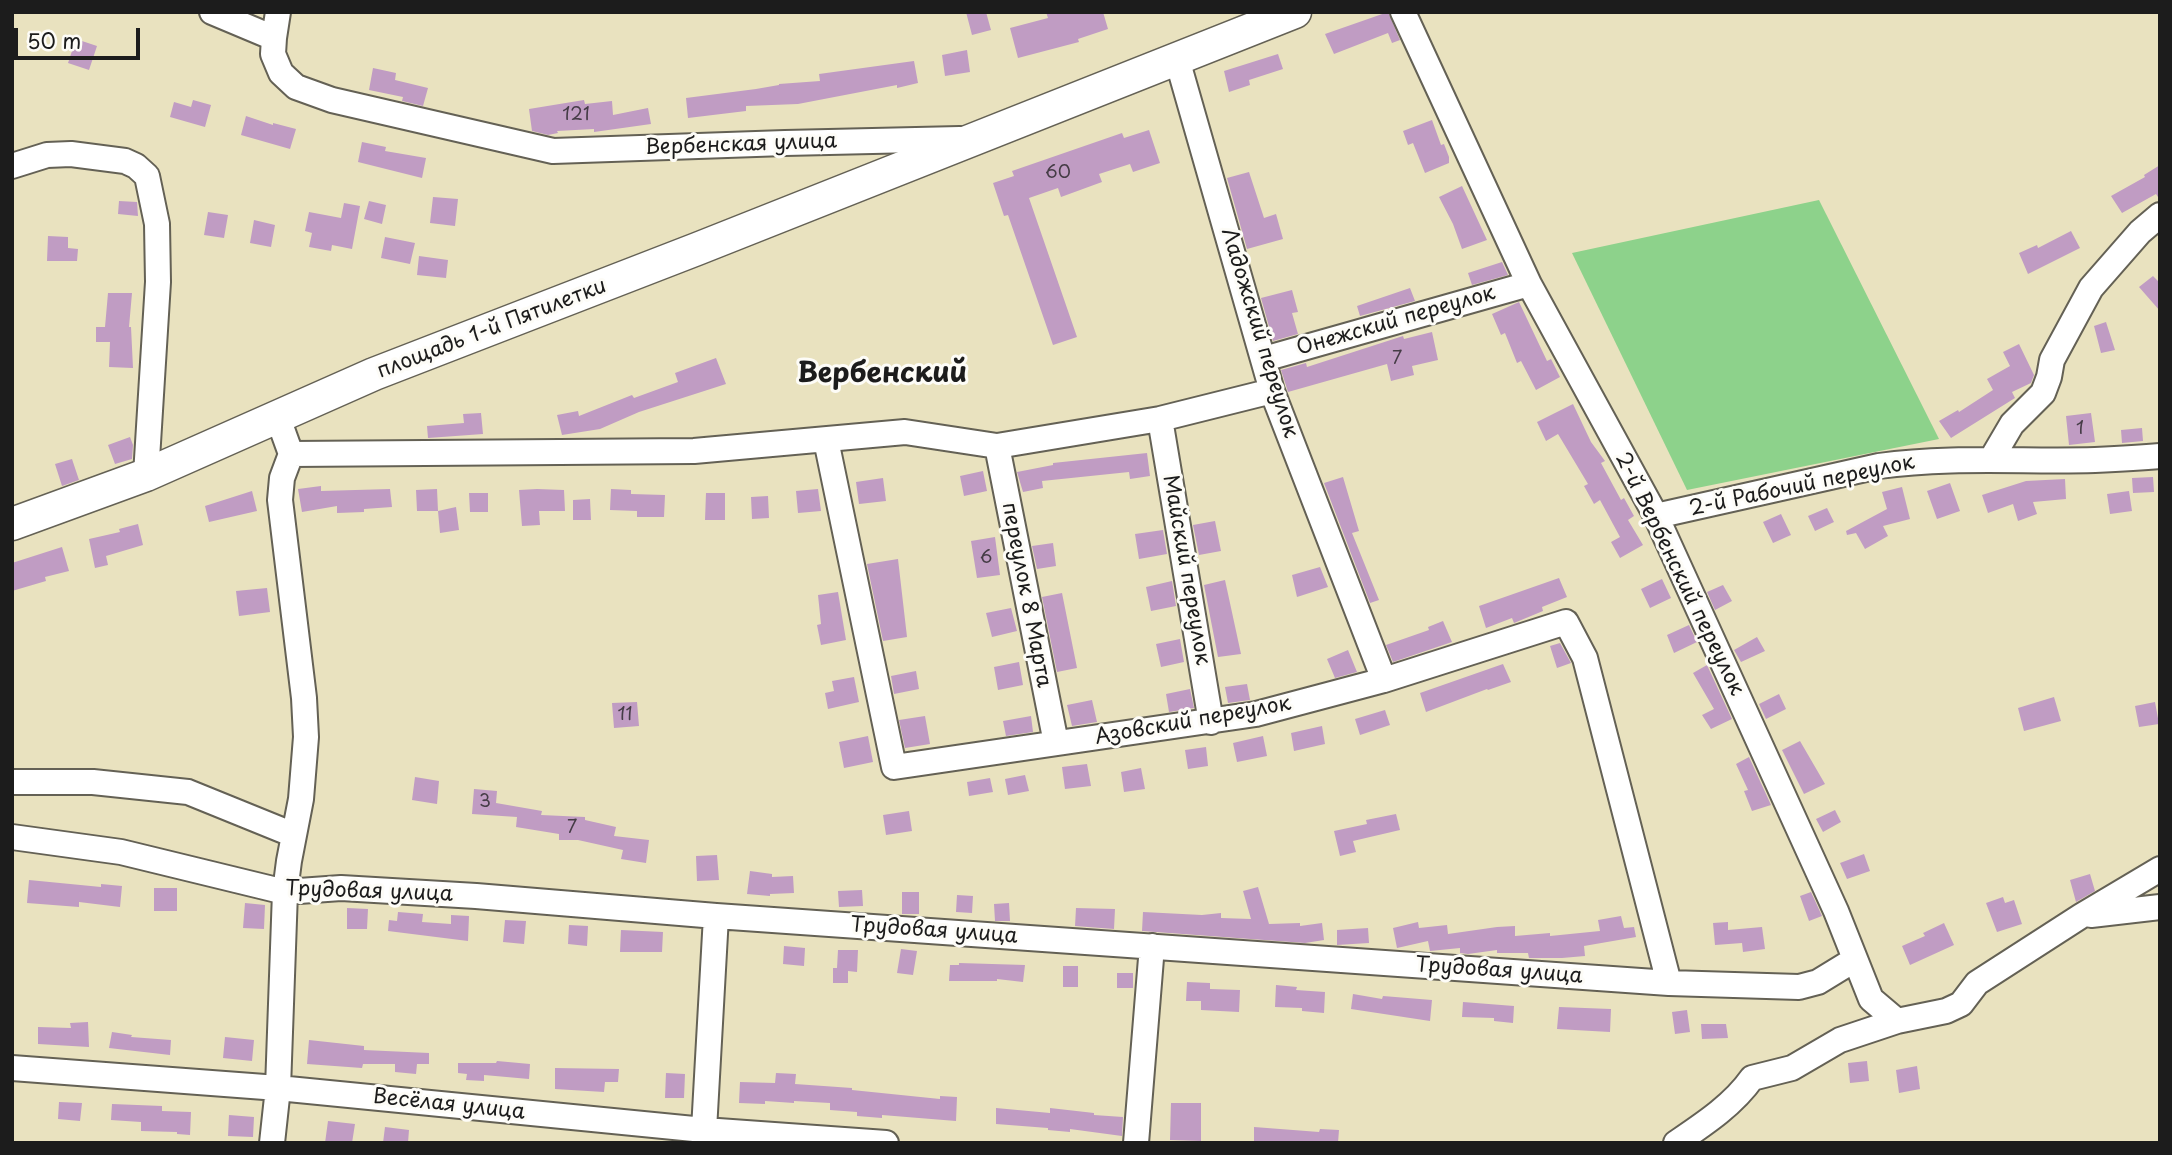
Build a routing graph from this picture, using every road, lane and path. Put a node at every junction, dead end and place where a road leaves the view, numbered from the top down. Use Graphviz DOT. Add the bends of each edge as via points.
graph roads {
  1 [pos="212,12"];
  2 [pos="278,12"];
  3 [pos="1296,12"];
  4 [pos="1403,12"];
  5 [pos="274,38"];
  6 [pos="1177,59"];
  7 [pos="975,139"];
  8 [pos="12,166"];
  9 [pos="2160,215"];
  10 [pos="1529,284"];
  11 [pos="1264,359"];
  12 [pos="1272,391"];
  13 [pos="278,418"];
  14 [pos="1160,419"];
  15 [pos="826,440"];
  16 [pos="997,446"];
  17 [pos="291,454"];
  18 [pos="2160,456"];
  19 [pos="1992,458"];
  20 [pos="146,475"];
  21 [pos="1656,516"];
  22 [pos="12,524"];
  23 [pos="1384,680"];
  24 [pos="1212,722"];
  25 [pos="1056,743"];
  26 [pos="12,782"];
  27 [pos="294,835"];
  28 [pos="12,837"];
  29 [pos="2160,869"];
  30 [pos="285,892"];
  31 [pos="2160,907"];
  32 [pos="716,916"];
  33 [pos="2081,916"];
  34 [pos="1152,946"];
  35 [pos="1854,960"];
  36 [pos="1669,984"];
  37 [pos="1897,1021"];
  38 [pos="12,1068"];
  39 [pos="278,1088"];
  40 [pos="704,1130"];
  41 [pos="272,1143"];
  42 [pos="886,1143"];
  43 [pos="1136,1143"];
  44 [pos="1676,1143"];
  1 -- 5 [label="street"];
  2 -- 5 [label="street, Вербенская улица"];
  3 -- 6 [label="main road, Вербенская улица"];
  4 -- 10 [label="street, 2-й Вербенский переулок"];
  5 -- 7 [label="street, Вербенская улица" via="273,54 281,73 296,88 553,151"];
  6 -- 7 [label="main road, Вербенская улица"];
  6 -- 11 [label="street, Ладожский переулок"];
  7 -- 13 [label="main road, площадь 1-й Пятилетки" via="374,374"];
  8 -- 20 [label="street" via="71,154 125,161 147,176 157,225 158,282"];
  9 -- 19 [label="street" via="2091,288 2052,360 2043,393 2012,424"];
  10 -- 11 [label="street, Онежский переулок"];
  10 -- 21 [label="street, 2-й Вербенский переулок"];
  11 -- 12 [label="street, Ладожский переулок"];
  12 -- 14 [label="street"];
  12 -- 23 [label="street, Ладожский переулок"];
  13 -- 17 [label="street"];
  13 -- 20 [label="main road, площадь 1-й Пятилетки"];
  14 -- 16 [label="street"];
  14 -- 24 [label="street, Майский переулок"];
  15 -- 16 [label="street" via="905,432"];
  15 -- 17 [label="street" via="694,451"];
  15 -- 25 [label="street, Азовский переулок" via="894,767"];
  16 -- 25 [label="street, переулок 8 Марта"];
  17 -- 27 [label="street" via="280,500 306,737 302,799"];
  18 -- 19 [label="street, 2-й Рабочий переулок"];
  19 -- 21 [label="street, 2-й Рабочий переулок" via="1879,466"];
  20 -- 22 [label="main road, площадь 1-й Пятилетки"];
  21 -- 35 [label="street, 2-й Вербенский переулок"];
  23 -- 24 [label="street, Азовский переулок"];
  23 -- 36 [label="street, Азовский переулок" via="1566,622 1585,658"];
  24 -- 25 [label="street, Азовский переулок"];
  26 -- 27 [label="street" via="93,782 188,792"];
  27 -- 30 [label="street"];
  28 -- 30 [label="street, Трудовая улица" via="121,852"];
  29 -- 33 [label="street"];
  30 -- 32 [label="street, Трудовая улица" via="341,888"];
  30 -- 39 [label="street"];
  31 -- 33 [label="street"];
  32 -- 34 [label="street, Трудовая улица"];
  32 -- 40 [label="street"];
  33 -- 37 [label="street" via="1977,983 1961,1004"];
  34 -- 36 [label="street, Трудовая улица"];
  34 -- 43 [label="street"];
  35 -- 36 [label="street, Трудовая улица" via="1818,982 1799,987"];
  35 -- 37 [label="street, 2-й Вербенский переулок" via="1871,999"];
  37 -- 44 [label="street" via="1840,1040 1792,1068 1752,1078 1740,1094"];
  38 -- 39 [label="street, Весёлая улица"];
  39 -- 40 [label="street, Весёлая улица"];
  39 -- 41 [label="street"];
  40 -- 42 [label="street, Весёлая улица"];
}
